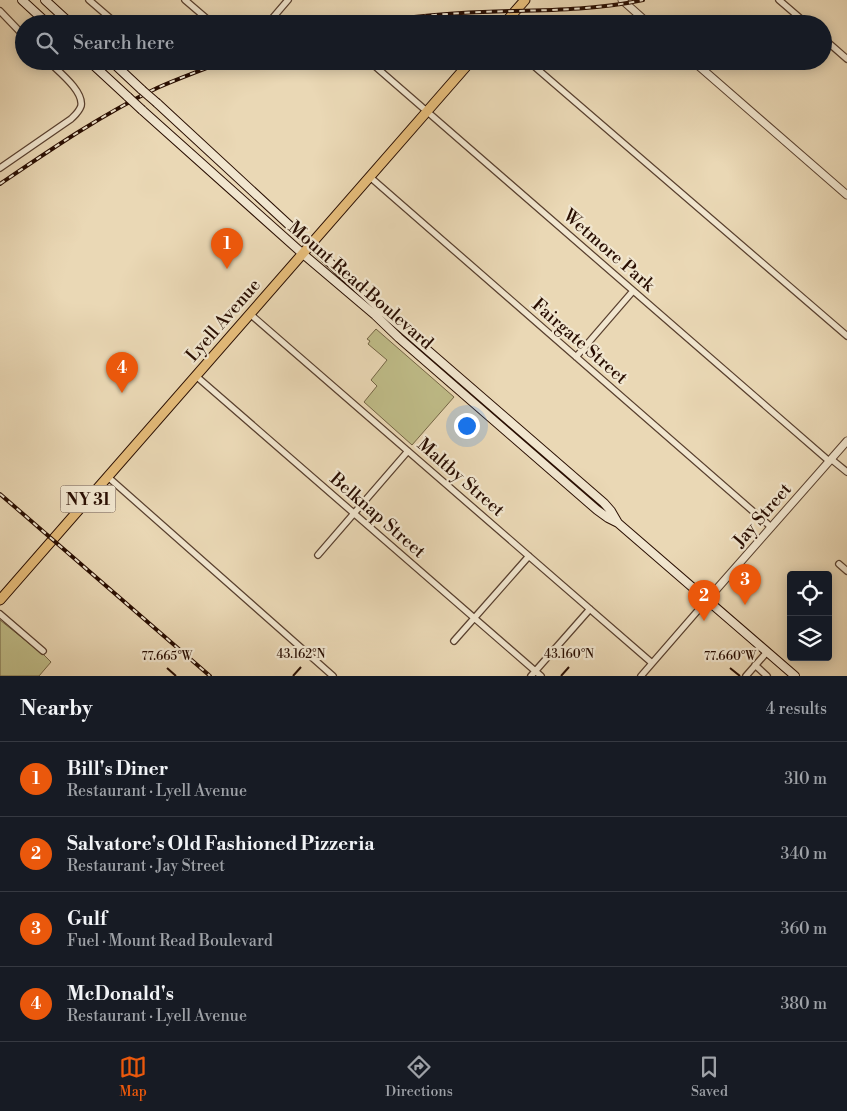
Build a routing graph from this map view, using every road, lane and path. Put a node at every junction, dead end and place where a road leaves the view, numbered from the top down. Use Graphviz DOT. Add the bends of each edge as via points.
graph roads {
  1 [pos="22,0"];
  2 [pos="45,0"];
  3 [pos="89,0"];
  4 [pos="185,0"];
  5 [pos="288,0"];
  6 [pos="525,0"];
  7 [pos="622,0"];
  8 [pos="779,0"];
  9 [pos="0,11"];
  10 [pos="38,15"];
  11 [pos="61,15"];
  12 [pos="106,15"];
  13 [pos="202,15"];
  14 [pos="275,15"];
  15 [pos="512,15"];
  16 [pos="639,15"];
  17 [pos="796,15"];
  18 [pos="15,27"];
  19 [pos="832,46"];
  20 [pos="847,59"];
  21 [pos="57,70"];
  22 [pos="99,70"];
  23 [pos="121,70"];
  24 [pos="379,70"];
  25 [pos="463,70"];
  26 [pos="538,70"];
  27 [pos="703,70"];
  28 [pos="427,112"];
  29 [pos="0,168"];
  30 [pos="370,177"];
  31 [pos="847,195"];
  32 [pos="311,245"];
  33 [pos="303,254"];
  34 [pos="633,291"];
  35 [pos="250,314"];
  36 [pos="847,336"];
  37 [pos="576,356"];
  38 [pos="196,376"];
  39 [pos="847,441"];
  40 [pos="408,450"];
  41 [pos="830,460"];
  42 [pos="847,472"];
  43 [pos="108,477"];
  44 [pos="354,513"];
  45 [pos="618,523"];
  46 [pos="772,527"];
  47 [pos="318,555"];
  48 [pos="529,556"];
  49 [pos="839,564"];
  50 [pos="847,571"];
  51 [pos="0,600"];
  52 [pos="707,600"];
  53 [pos="590,608"];
  54 [pos="0,614"];
  55 [pos="474,618"];
  56 [pos="454,641"];
  57 [pos="43,651"];
  58 [pos="767,652"];
  59 [pos="652,663"];
  60 [pos="755,665"];
  61 [pos="533,674"];
  62 [pos="333,676"];
  63 [pos="541,676"];
  64 [pos="641,676"];
  65 [pos="746,676"];
  66 [pos="767,676"];
  67 [pos="795,676"];
  1 -- 10 [label="main road"];
  2 -- 11 [label="main road"];
  3 -- 12 [label="street"];
  4 -- 13 [label="street"];
  5 -- 14 [label="street"];
  6 -- 15 [label="main road"];
  7 -- 16 [label="street"];
  8 -- 17 [label="street"];
  9 -- 18 [label="street"];
  19 -- 20 [label="street"];
  21 -- 29 [label="street" via="77,90 81,105 78,113"];
  22 -- 33 [label="main road, Mount Read Boulevard, bridge"];
  23 -- 32 [label="main road, Mount Read Boulevard, bridge"];
  24 -- 28 [label="street, Wetmore Park"];
  25 -- 28 [label="main road, Lyell Avenue / NY 31"];
  26 -- 36 [label="street"];
  27 -- 31 [label="street"];
  28 -- 30 [label="main road, Lyell Avenue / NY 31"];
  28 -- 34 [label="street, Wetmore Park"];
  30 -- 32 [label="main road, Lyell Avenue / NY 31"];
  30 -- 37 [label="street, Fairgate Street"];
  32 -- 33 [label="main road, Lyell Avenue / NY 31"];
  32 -- 45 [label="main road, Mount Read Boulevard" via="604,503"];
  33 -- 35 [label="main road, Lyell Avenue / NY 31"];
  33 -- 45 [label="main road, Mount Read Boulevard" via="596,510"];
  34 -- 37 [label="street"];
  34 -- 41 [label="street, Wetmore Park"];
  35 -- 38 [label="main road, Lyell Avenue / NY 31"];
  35 -- 40 [label="street, Maltby Street"];
  37 -- 46 [label="street, Fairgate Street"];
  38 -- 43 [label="main road, Lyell Avenue / NY 31"];
  38 -- 44 [label="street, Belknap Street"];
  39 -- 41 [label="street, Jay Street"];
  40 -- 44 [label="street"];
  40 -- 48 [label="street, Maltby Street"];
  41 -- 42 [label="street, Wetmore Park"];
  41 -- 46 [label="street, Jay Street"];
  43 -- 51 [label="main road, Lyell Avenue / NY 31"];
  43 -- 62 [label="street"];
  44 -- 47 [label="street"];
  44 -- 55 [label="street, Belknap Street"];
  45 -- 52 [label="main road, Mount Read Boulevard"];
  46 -- 52 [label="street, Jay Street"];
  48 -- 53 [label="street, Maltby Street"];
  48 -- 55 [label="street"];
  49 -- 50 [label="street"];
  52 -- 58 [label="main road, Mount Read Boulevard"];
  52 -- 59 [label="street, Jay Street"];
  53 -- 59 [label="street, Maltby Street"];
  53 -- 61 [label="street"];
  54 -- 57 [label="street"];
  55 -- 56 [label="street"];
  55 -- 61 [label="street, Belknap Street"];
  58 -- 60 [label="street"];
  58 -- 67 [label="main road, Mount Read Boulevard"];
  59 -- 64 [label="street, Jay Street"];
  60 -- 65 [label="street"];
  60 -- 66 [label="street"];
  61 -- 63 [label="street, Belknap Street"];
}
